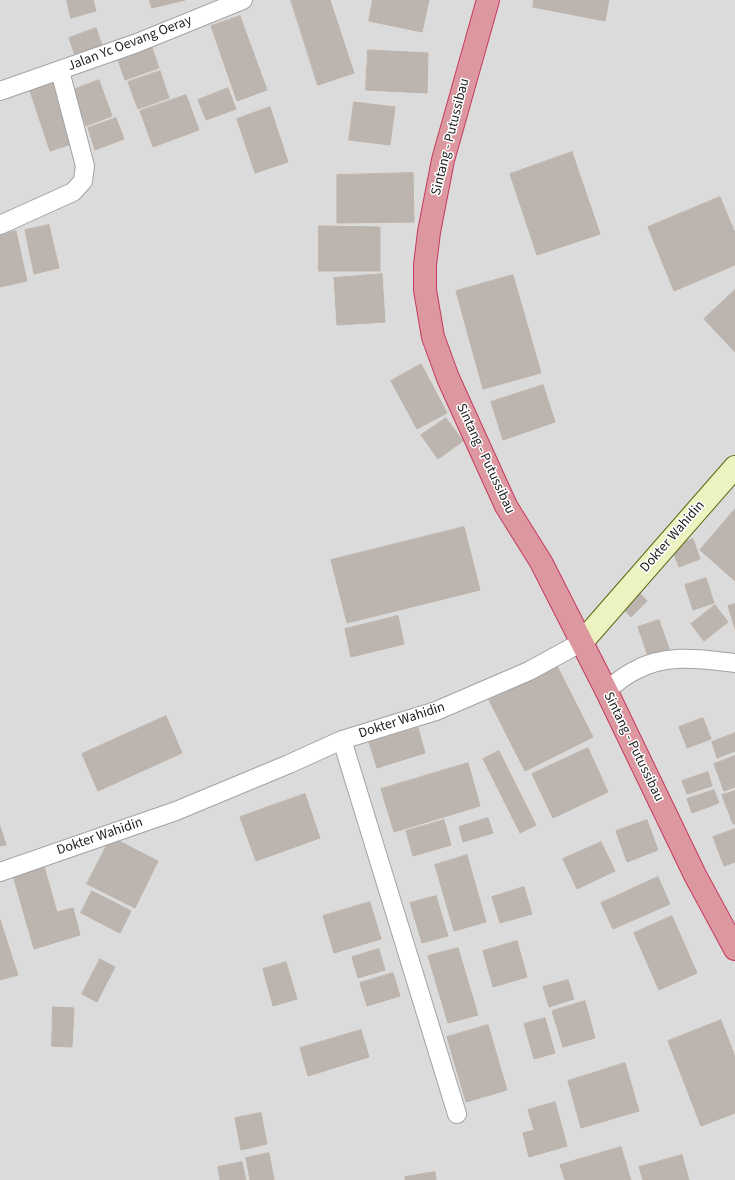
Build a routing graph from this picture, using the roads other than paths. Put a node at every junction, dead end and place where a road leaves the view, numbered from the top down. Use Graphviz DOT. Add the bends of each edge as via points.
graph roads {
  1 [pos="243,0"];
  2 [pos="488,0"];
  3 [pos="60,71"];
  4 [pos="8,89"];
  5 [pos="0,225"];
  6 [pos="735,467"];
  7 [pos="582,642"];
  8 [pos="735,663"];
  9 [pos="606,690"];
  10 [pos="342,740"];
  11 [pos="0,872"];
  12 [pos="735,949"];
  13 [pos="457,1114"];
  1 -- 3 [label="street, Jalan Yc Oevang Oeray"];
  2 -- 7 [label="highway, Sintang - Putussibau" via="443,160 429,232 425,290 433,337 448,378 506,506 541,562"];
  3 -- 4 [label="street, Jalan Yc Oevang Oeray"];
  3 -- 5 [label="street" via="85,166 83,181 73,192"];
  6 -- 7 [label="street, Dokter Wahidin"];
  7 -- 9 [label="highway, Sintang - Putussibau"];
  7 -- 10 [label="street, Dokter Wahidin" via="529,671 436,711"];
  8 -- 9 [label="street" via="674,658 635,670"];
  9 -- 12 [label="highway, Sintang - Putussibau" via="695,876"];
  10 -- 11 [label="street, Dokter Wahidin" via="176,811"];
  10 -- 13 [label="street"];
}
